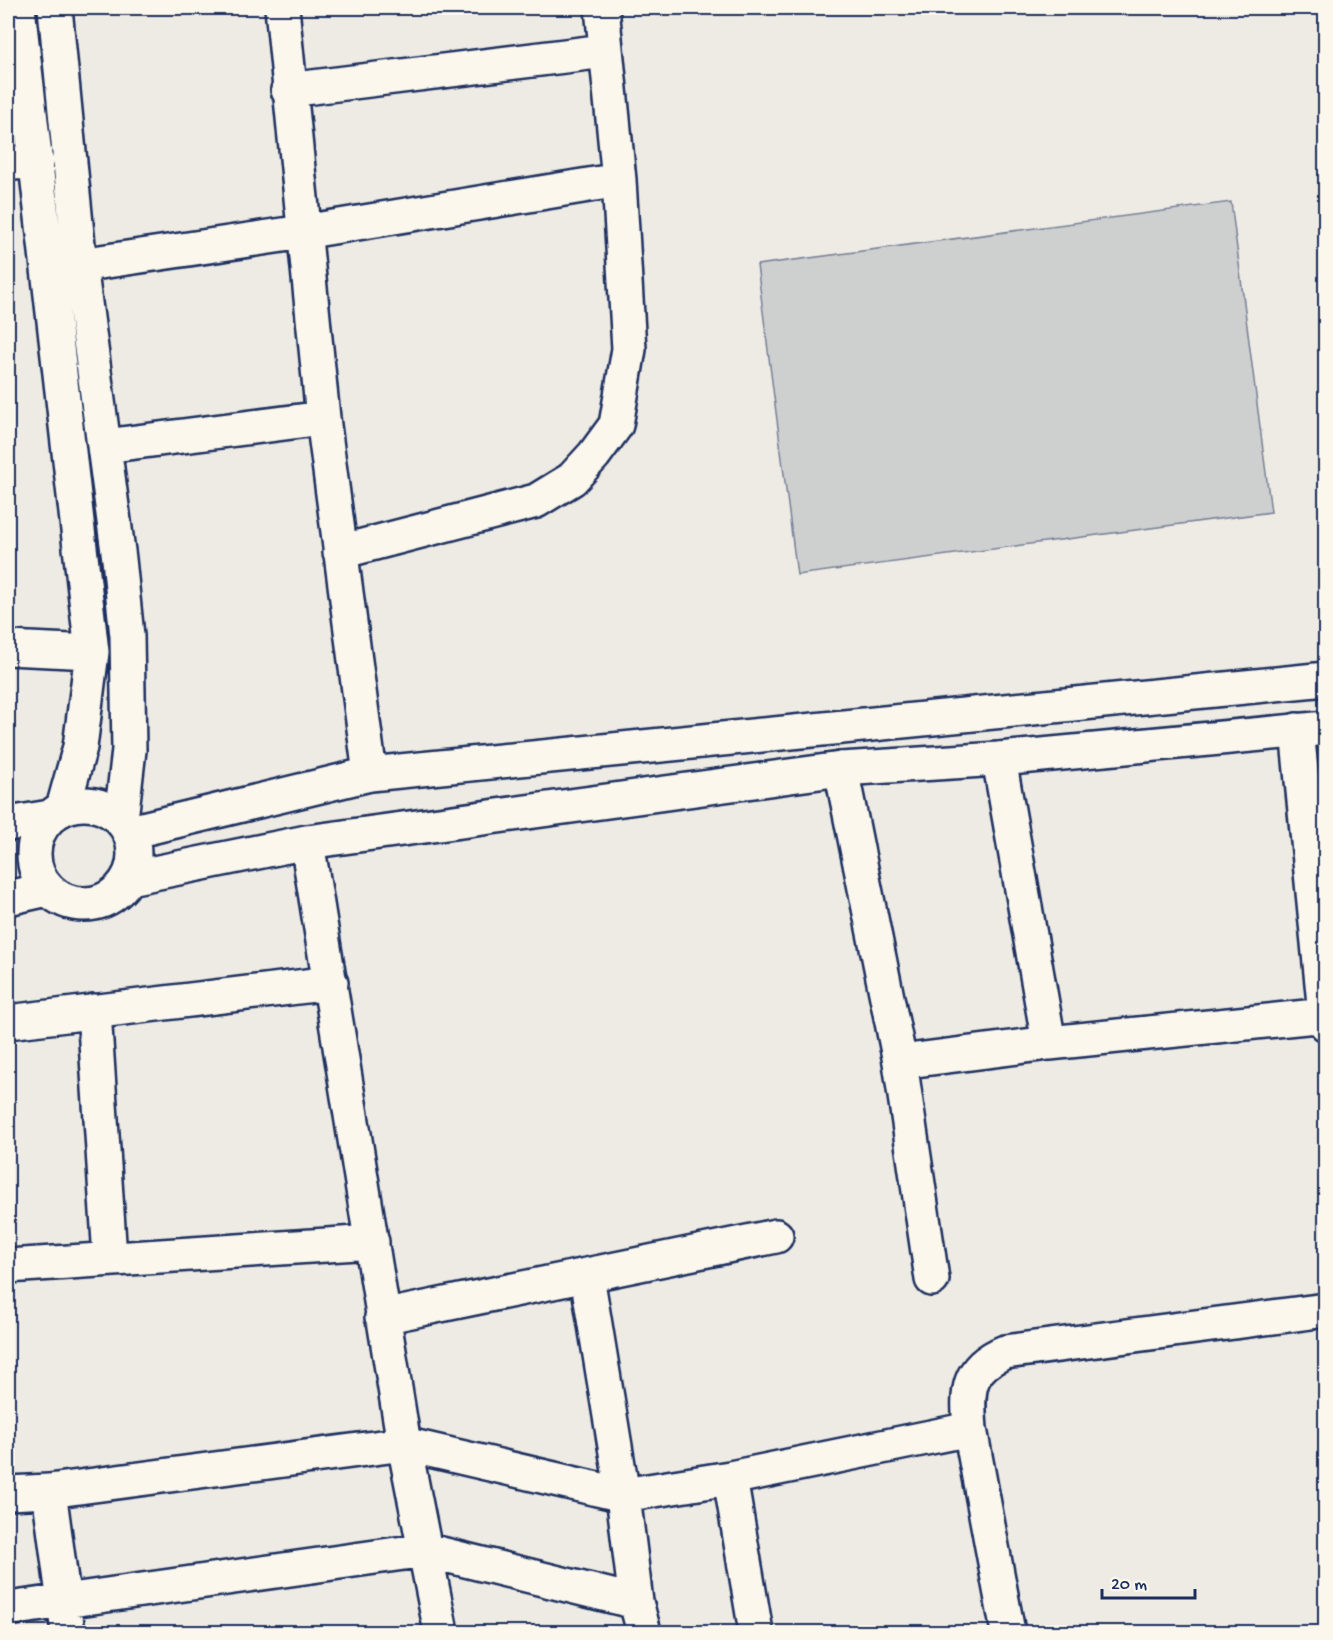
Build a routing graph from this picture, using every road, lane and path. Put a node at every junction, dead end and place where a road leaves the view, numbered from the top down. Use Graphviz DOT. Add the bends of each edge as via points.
graph roads {
  1 [pos="18,8"];
  2 [pos="55,8"];
  3 [pos="282,8"];
  4 [pos="602,8"];
  5 [pos="606,51"];
  6 [pos="288,90"];
  7 [pos="22,163"];
  8 [pos="619,180"];
  9 [pos="303,232"];
  10 [pos="80,265"];
  11 [pos="323,418"];
  12 [pos="105,447"];
  13 [pos="340,552"];
  14 [pos="8,648"];
  15 [pos="92,652"];
  16 [pos="1326,679"];
  17 [pos="1311,729"];
  18 [pos="999,759"];
  19 [pos="841,769"];
  20 [pos="370,774"];
  21 [pos="56,812"];
  22 [pos="8,824"];
  23 [pos="125,826"];
  24 [pos="307,842"];
  25 [pos="129,878"];
  26 [pos="48,889"];
  27 [pos="8,898"];
  28 [pos="331,983"];
  29 [pos="94,1011"];
  30 [pos="1325,1015"];
  31 [pos="8,1022"];
  32 [pos="1326,1024"];
  33 [pos="1049,1043"];
  34 [pos="900,1062"];
  35 [pos="776,1236"];
  36 [pos="372,1242"];
  37 [pos="110,1258"];
  38 [pos="8,1262"];
  39 [pos="586,1276"];
  40 [pos="932,1279"];
  41 [pos="1326,1310"];
  42 [pos="382,1317"];
  43 [pos="970,1429"];
  44 [pos="404,1444"];
  45 [pos="730,1478"];
  46 [pos="49,1491"];
  47 [pos="8,1493"];
  48 [pos="623,1495"];
  49 [pos="425,1550"];
  50 [pos="8,1609"];
  51 [pos="66,1617"];
  52 [pos="640,1617"];
  53 [pos="441,1632"];
  54 [pos="756,1632"];
  55 [pos="1008,1632"];
  1 -- 7 [label="street"];
  2 -- 10 [label="street"];
  3 -- 6 [label="street"];
  4 -- 5 [label="street"];
  5 -- 6 [label="street"];
  5 -- 8 [label="street"];
  6 -- 9 [label="street"];
  7 -- 15 [label="street"];
  8 -- 9 [label="street"];
  8 -- 13 [label="street" via="629,350 616,425 594,455 572,479 536,501"];
  9 -- 10 [label="street"];
  9 -- 11 [label="street"];
  10 -- 12 [label="street"];
  11 -- 12 [label="street"];
  11 -- 13 [label="street"];
  12 -- 23 [label="street" via="127,636 129,750"];
  13 -- 20 [label="street"];
  14 -- 15 [label="street"];
  15 -- 21 [label="street" via="80,747"];
  16 -- 20 [label="street"];
  17 -- 18 [label="street"];
  17 -- 30 [label="street"];
  18 -- 19 [label="street"];
  18 -- 33 [label="street"];
  19 -- 24 [label="street"];
  19 -- 34 [label="street"];
  20 -- 23 [label="street"];
  21 -- 22 [label="street"];
  21 -- 23 [label="street" via="78,804 94,804 109,810"];
  21 -- 26 [label="street" via="38,837 34,860"];
  23 -- 25 [label="street" via="134,848"];
  24 -- 25 [label="street"];
  24 -- 28 [label="street"];
  25 -- 26 [label="street" via="119,891 91,904 60,898"];
  26 -- 27 [label="street"];
  28 -- 29 [label="street"];
  28 -- 36 [label="street"];
  29 -- 31 [label="street"];
  29 -- 37 [label="street"];
  30 -- 32 [label="street"];
  30 -- 33 [label="street"];
  33 -- 34 [label="street"];
  34 -- 40 [label="street"];
  35 -- 39 [label="street"];
  36 -- 37 [label="street"];
  36 -- 42 [label="street"];
  37 -- 38 [label="street"];
  39 -- 42 [label="street"];
  39 -- 48 [label="street"];
  41 -- 43 [label="street" via="1005,1352 988,1359 971,1382"];
  42 -- 44 [label="street"];
  43 -- 45 [label="street"];
  43 -- 55 [label="street"];
  44 -- 46 [label="street"];
  44 -- 48 [label="street"];
  44 -- 49 [label="street"];
  45 -- 48 [label="street"];
  45 -- 54 [label="street"];
  46 -- 47 [label="street"];
  46 -- 51 [label="street"];
  48 -- 52 [label="street"];
  49 -- 51 [label="street"];
  49 -- 52 [label="street"];
  49 -- 53 [label="street"];
  50 -- 51 [label="street"];
}
